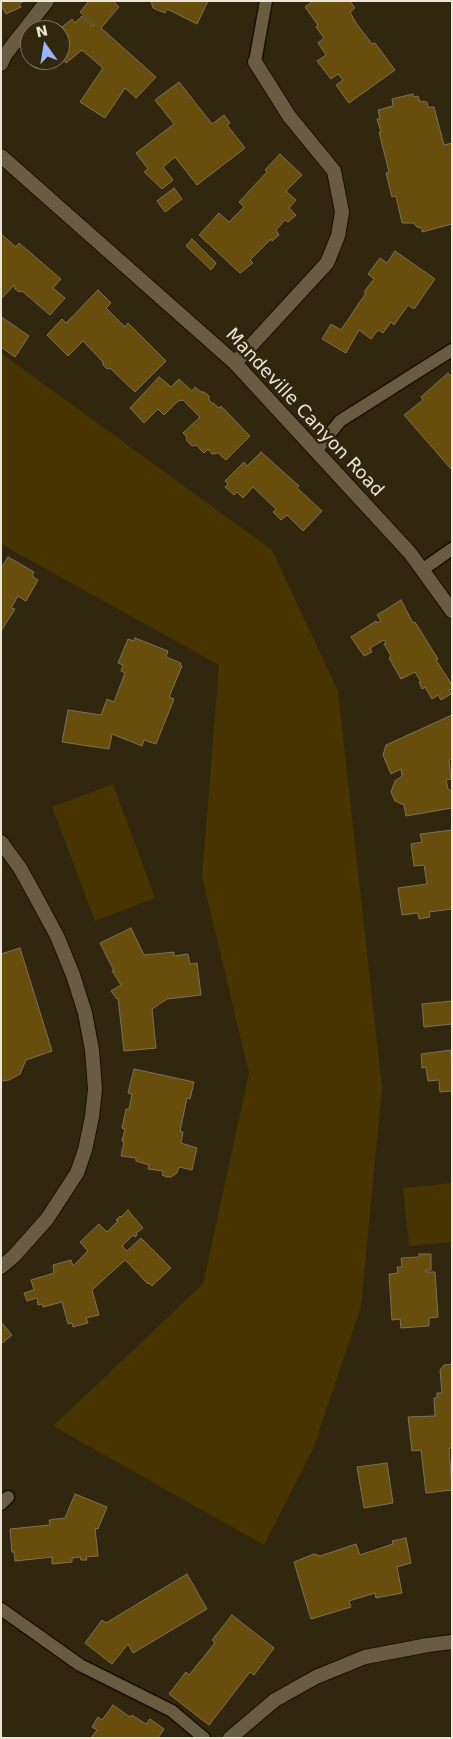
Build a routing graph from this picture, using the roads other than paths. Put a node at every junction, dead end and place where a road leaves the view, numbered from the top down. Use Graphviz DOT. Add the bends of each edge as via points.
graph roads {
  1 [pos="47,1"];
  2 [pos="266,1"];
  3 [pos="3,56"];
  4 [pos="255,62"];
  5 [pos="1,156"];
  6 [pos="452,350"];
  7 [pos="235,363"];
  8 [pos="316,451"];
  9 [pos="452,549"];
  10 [pos="422,570"];
  11 [pos="452,611"];
  12 [pos="1,842"];
  13 [pos="1,1267"];
  14 [pos="1,1609"];
  15 [pos="452,1642"];
  16 [pos="204,1738"];
  17 [pos="230,1738"];
  1 -- 3 [label="street"];
  2 -- 4 [label="lane"];
  4 -- 7 [label="street" via="288,116 334,171 342,212 338,236 327,263"];
  5 -- 7 [label="street, Mandeville Canyon Road"];
  6 -- 8 [label="lane" via="340,421"];
  7 -- 8 [label="street, Mandeville Canyon Road"];
  8 -- 10 [label="street, Mandeville Canyon Road"];
  9 -- 10 [label="lane"];
  10 -- 11 [label="street, Mandeville Canyon Road"];
  12 -- 13 [label="street" via="36,897 73,975 91,1040 95,1089 85,1150 76,1173 47,1219"];
  14 -- 16 [label="lane" via="80,1664 172,1711"];
  15 -- 17 [label="street" via="365,1657 316,1677 275,1700"];
}
